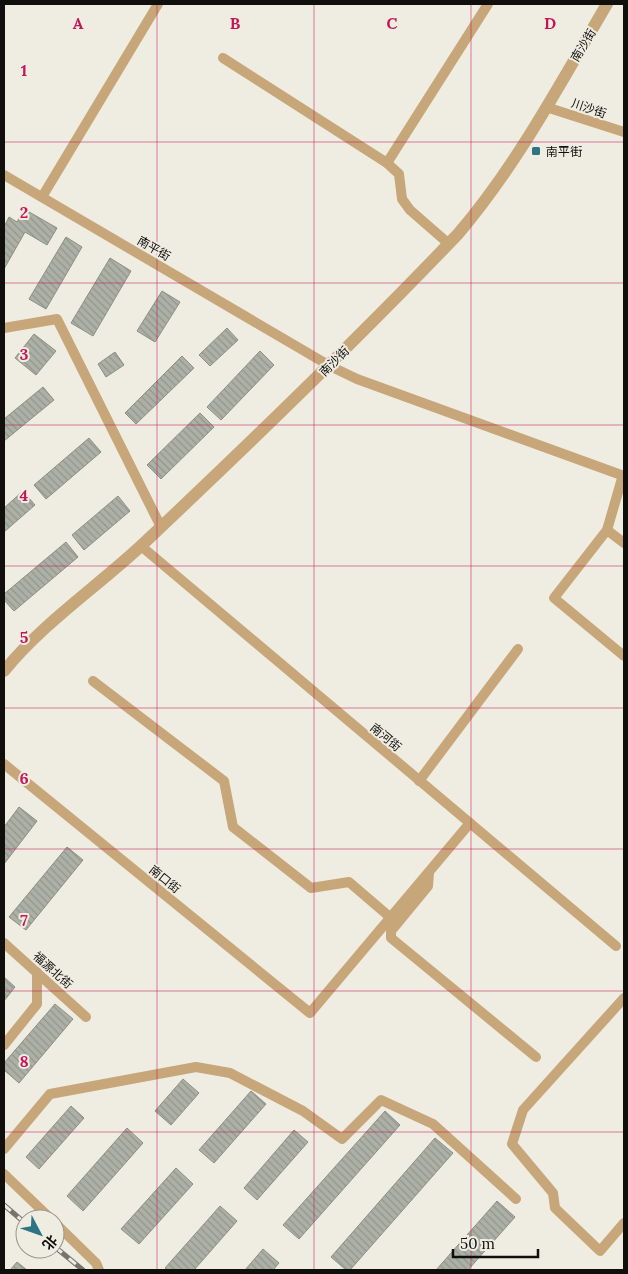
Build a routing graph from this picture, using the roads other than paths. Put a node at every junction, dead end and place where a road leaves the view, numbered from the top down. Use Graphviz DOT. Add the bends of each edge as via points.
graph roads {
  1 [pos="158,4"];
  2 [pos="488,4"];
  3 [pos="607,4"];
  4 [pos="223,58"];
  5 [pos="546,106"];
  6 [pos="624,132"];
  7 [pos="387,163"];
  8 [pos="4,175"];
  9 [pos="42,197"];
  10 [pos="448,244"];
  11 [pos="4,328"];
  12 [pos="330,366"];
  13 [pos="624,476"];
  14 [pos="161,527"];
  15 [pos="607,530"];
  16 [pos="624,543"];
  17 [pos="141,546"];
  18 [pos="518,650"];
  19 [pos="624,656"];
  20 [pos="4,671"];
  21 [pos="93,682"];
  22 [pos="4,764"];
  23 [pos="419,781"];
  24 [pos="470,823"];
  25 [pos="429,872"];
  26 [pos="391,918"];
  27 [pos="4,943"];
  28 [pos="616,946"];
  29 [pos="37,972"];
  30 [pos="624,998"];
  31 [pos="86,1017"];
  32 [pos="4,1045"];
  33 [pos="536,1057"];
  34 [pos="4,1149"];
  35 [pos="4,1174"];
  36 [pos="516,1199"];
  37 [pos="41,1209"];
  38 [pos="624,1224"];
  39 [pos="65,1233"];
  40 [pos="99,1270"];
  1 -- 9 [label="street"];
  2 -- 7 [label="street"];
  3 -- 5 [label="street, 南沙街"];
  4 -- 7 [label="street"];
  5 -- 6 [label="street, 川沙街"];
  5 -- 10 [label="street, 南沙街" via="476,213"];
  7 -- 10 [label="street" via="398,174 402,199 410,210"];
  8 -- 9 [label="street, 南平街"];
  9 -- 12 [label="street, 南平街"];
  10 -- 12 [label="street, 南沙街"];
  11 -- 14 [label="street" via="56,319"];
  12 -- 13 [label="street, 南平街" via="357,379"];
  12 -- 14 [label="street, 南沙街"];
  13 -- 15 [label="street"];
  14 -- 17 [label="street, 南沙街"];
  15 -- 16 [label="street"];
  15 -- 19 [label="street" via="554,598"];
  17 -- 20 [label="street, 南沙街" via="48,625"];
  17 -- 23 [label="street, 南河街"];
  18 -- 23 [label="street"];
  21 -- 26 [label="street" via="224,781 233,827 311,888 349,882"];
  22 -- 26 [label="street, 南口街" via="310,1013"];
  23 -- 24 [label="street, 南河街"];
  24 -- 25 [label="street"];
  24 -- 28 [label="street, 南河街"];
  25 -- 26 [label="street"];
  25 -- 33 [label="street" via="428,886 391,931 391,938"];
  27 -- 29 [label="street, 福源北街"];
  29 -- 31 [label="street, 福源北街"];
  29 -- 32 [label="street" via="37,1004"];
  30 -- 38 [label="street" via="523,1110 512,1144 553,1193 556,1208 600,1250"];
  34 -- 36 [label="street" via="50,1094 196,1067 230,1073 304,1111 342,1139 381,1100 433,1124"];
  35 -- 37 [label="street"];
  39 -- 40 [label="street" via="96,1262"];
}
